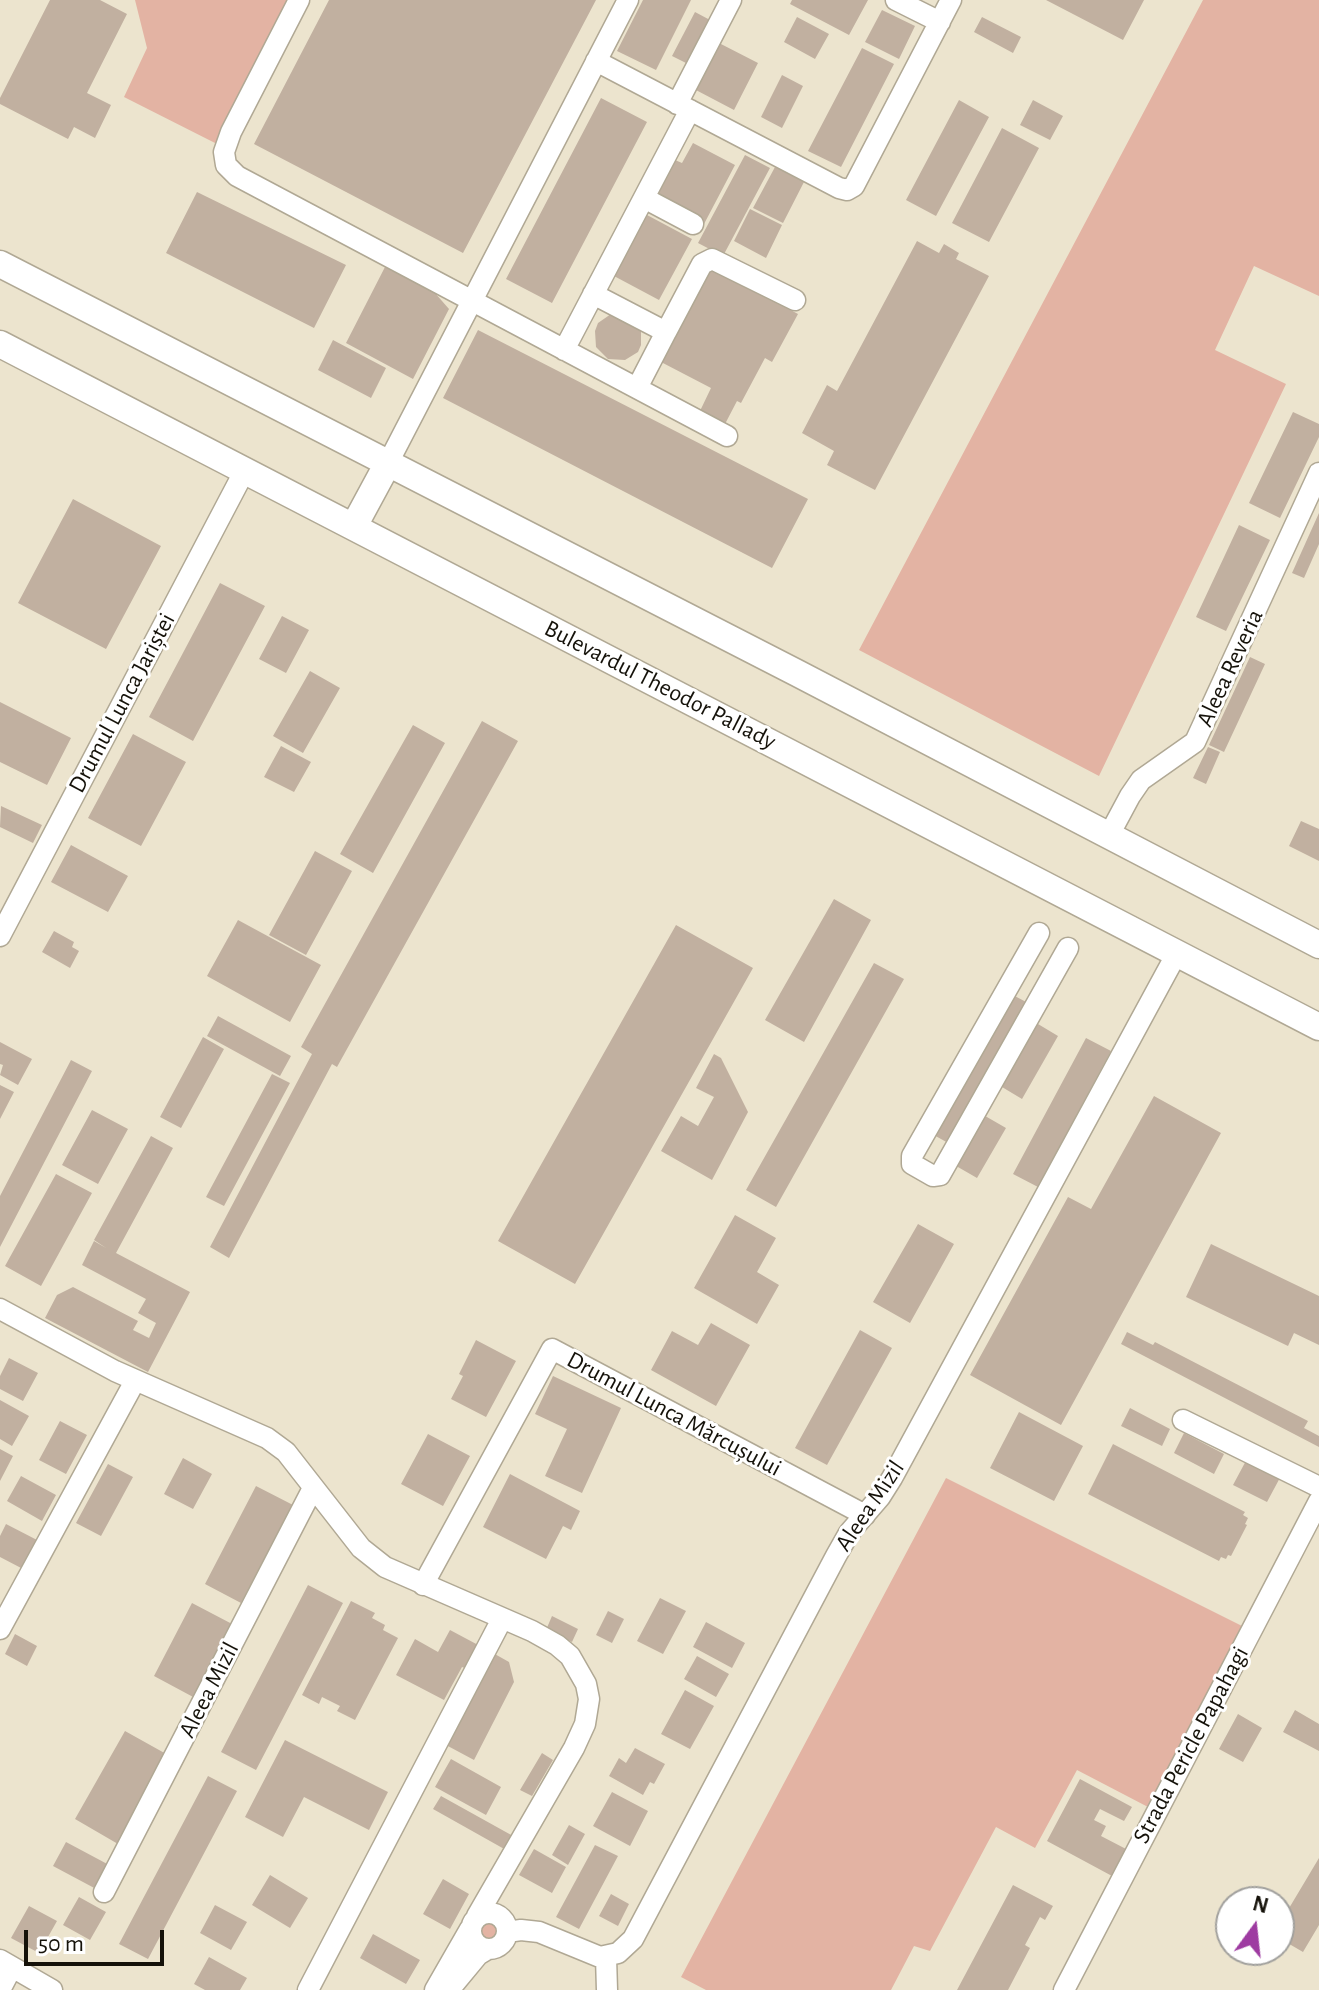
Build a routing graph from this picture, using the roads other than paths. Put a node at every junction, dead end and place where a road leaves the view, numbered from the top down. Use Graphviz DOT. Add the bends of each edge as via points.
graph roads {
  1 [pos="299,0"];
  2 [pos="628,0"];
  3 [pos="896,0"];
  4 [pos="951,0"];
  5 [pos="726,2"];
  6 [pos="940,22"];
  7 [pos="596,61"];
  8 [pos="684,107"];
  9 [pos="644,198"];
  10 [pos="693,224"];
  11 [pos="0,264"];
  12 [pos="593,294"];
  13 [pos="795,300"];
  14 [pos="472,302"];
  15 [pos="666,332"];
  16 [pos="0,344"];
  17 [pos="564,350"];
  18 [pos="637,388"];
  19 [pos="727,436"];
  20 [pos="388,463"];
  21 [pos="245,470"];
  22 [pos="1319,473"];
  23 [pos="354,526"];
  24 [pos="1108,837"];
  25 [pos="1039,933"];
  26 [pos="0,935"];
  27 [pos="1319,945"];
  28 [pos="1068,948"];
  29 [pos="1177,953"];
  30 [pos="1319,1027"];
  31 [pos="1,1313"];
  32 [pos="135,1381"];
  33 [pos="1183,1420"];
  34 [pos="1319,1487"];
  35 [pos="313,1488"];
  36 [pos="1319,1501"];
  37 [pos="865,1515"];
  38 [pos="423,1585"];
  39 [pos="502,1619"];
  40 [pos="0,1629"];
  41 [pos="104,1892"];
  42 [pos="474,1923"];
  43 [pos="507,1932"];
  44 [pos="488,1949"];
  45 [pos="606,1957"];
  46 [pos="6,1963"];
  47 [pos="0,1990"];
  48 [pos="52,1990"];
  49 [pos="308,1990"];
  50 [pos="435,1990"];
  51 [pos="449,1990"];
  52 [pos="607,1990"];
  53 [pos="1064,1990"];
  1 -- 14 [label="street" via="231,132 226,165 237,176"];
  2 -- 7 [label="street"];
  3 -- 6 [label="street"];
  4 -- 6 [label="street"];
  5 -- 8 [label="street"];
  6 -- 8 [label="street" via="854,186 847,190"];
  7 -- 8 [label="street"];
  7 -- 14 [label="street"];
  8 -- 9 [label="street"];
  9 -- 10 [label="street"];
  9 -- 12 [label="street"];
  11 -- 20 [label="main road"];
  12 -- 15 [label="street"];
  12 -- 17 [label="street"];
  13 -- 15 [label="street" via="712,259 702,264"];
  14 -- 17 [label="street"];
  14 -- 20 [label="street"];
  15 -- 18 [label="street"];
  16 -- 21 [label="main road, Bulevardul Theodor Pallady"];
  17 -- 18 [label="street"];
  18 -- 19 [label="street"];
  20 -- 23 [label="main road"];
  20 -- 24 [label="main road"];
  21 -- 23 [label="main road, Bulevardul Theodor Pallady"];
  21 -- 26 [label="street, Drumul Lunca Jariștei"];
  22 -- 24 [label="street, Aleea Reveria" via="1195,742 1141,780"];
  23 -- 29 [label="main road, Bulevardul Theodor Pallady"];
  24 -- 27 [label="main road"];
  25 -- 28 [label="street" via="912,1156 912,1164 933,1176 940,1175"];
  29 -- 30 [label="main road, Bulevardul Theodor Pallady"];
  29 -- 37 [label="street, Aleea Mizil" via="892,1478"];
  31 -- 32 [label="street"];
  32 -- 35 [label="street" via="167,1384 267,1438 286,1452"];
  32 -- 40 [label="street"];
  33 -- 34 [label="street"];
  35 -- 38 [label="street" via="361,1548 385,1567"];
  35 -- 41 [label="street, Aleea Mizil"];
  36 -- 53 [label="street, Strada Pericle Papahagi"];
  37 -- 38 [label="street, Drumul Lunca Mărcușului" via="552,1349"];
  37 -- 45 [label="street, Aleea Mizil" via="836,1556 638,1931 624,1950"];
  38 -- 39 [label="street"];
  39 -- 42 [label="street" via="570,1656 589,1699 574,1748"];
  39 -- 49 [label="street"];
  42 -- 43 [label="street" via="487,1913 497,1915"];
  42 -- 44 [label="street" via="473,1941"];
  42 -- 50 [label="street"];
  43 -- 44 [label="street" via="499,1946"];
  43 -- 45 [label="street" via="539,1932"];
  44 -- 51 [label="street"];
  45 -- 52 [label="street"];
  46 -- 47 [label="street"];
  46 -- 48 [label="street"];
}
